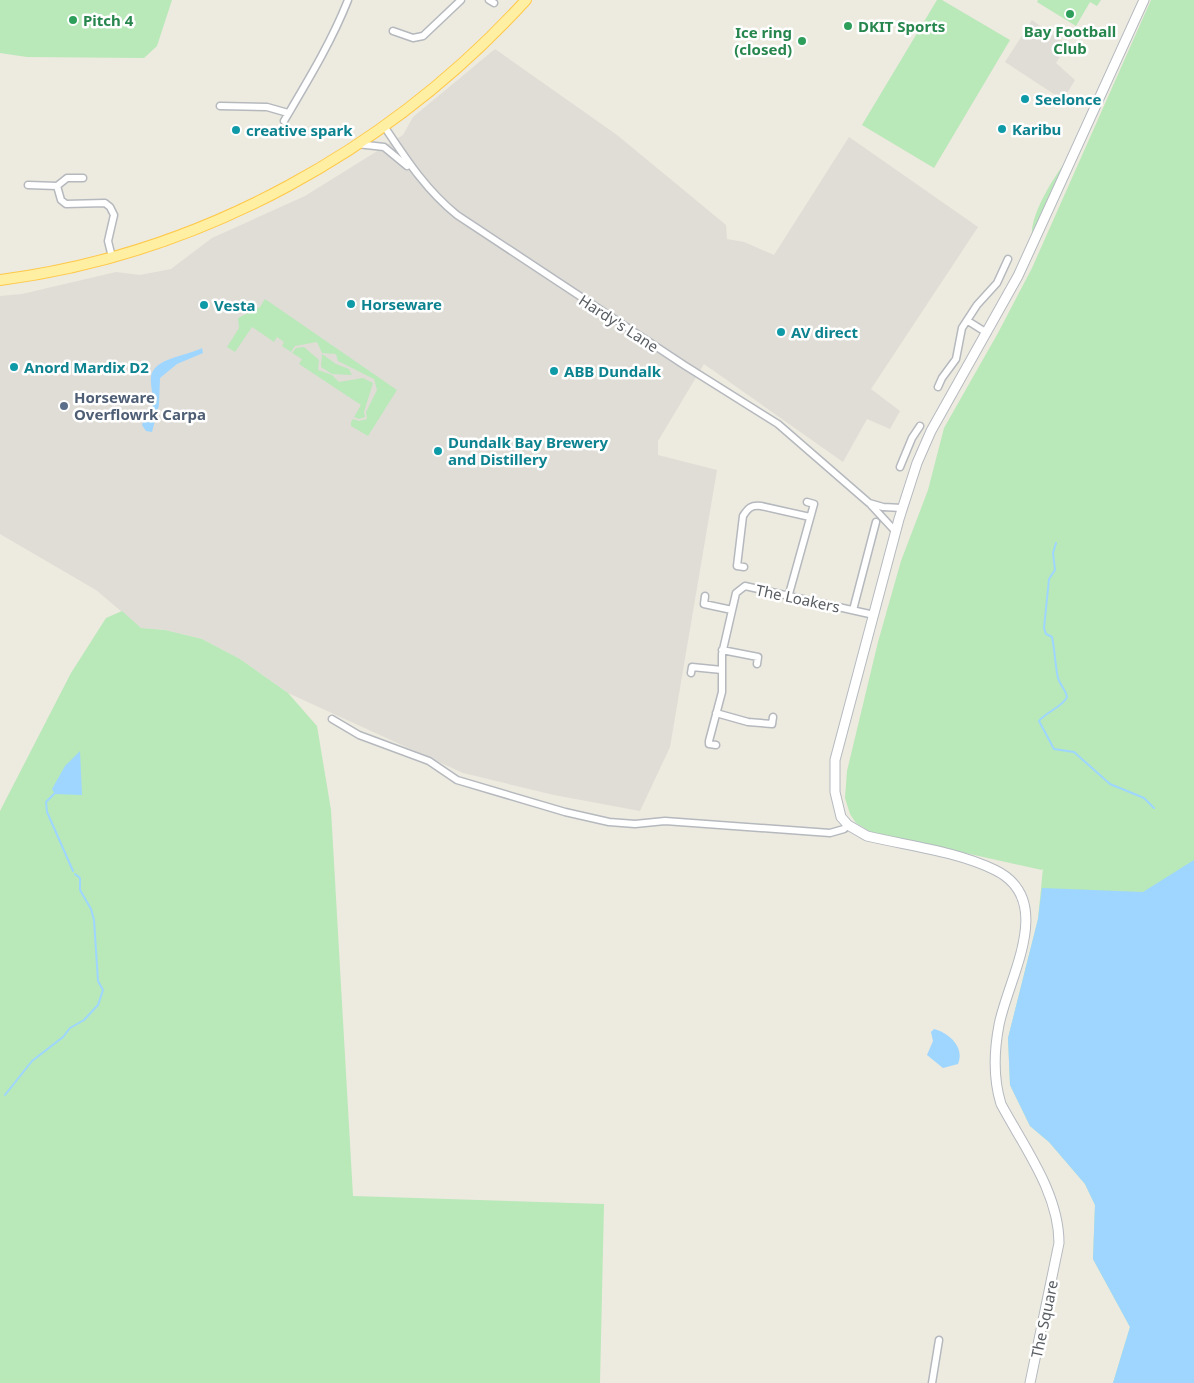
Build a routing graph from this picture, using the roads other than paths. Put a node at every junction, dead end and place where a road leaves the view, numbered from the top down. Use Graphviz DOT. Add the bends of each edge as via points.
graph roads {
  1 [pos="348,0"];
  2 [pos="461,0"];
  3 [pos="526,0"];
  4 [pos="1144,0"];
  5 [pos="393,31"];
  6 [pos="220,106"];
  7 [pos="288,113"];
  8 [pos="284,121"];
  9 [pos="384,126"];
  10 [pos="357,144"];
  11 [pos="416,174"];
  12 [pos="83,178"];
  13 [pos="28,185"];
  14 [pos="56,186"];
  15 [pos="112,257"];
  16 [pos="1008,259"];
  17 [pos="0,280"];
  18 [pos="968,321"];
  19 [pos="987,333"];
  20 [pos="938,387"];
  21 [pos="920,426"];
  22 [pos="908,450"];
  23 [pos="919,457"];
  24 [pos="900,467"];
  25 [pos="807,502"];
  26 [pos="869,502"];
  27 [pos="902,508"];
  28 [pos="810,517"];
  29 [pos="876,522"];
  30 [pos="896,532"];
  31 [pos="744,567"];
  32 [pos="789,594"];
  33 [pos="705,596"];
  34 [pos="732,610"];
  35 [pos="853,610"];
  36 [pos="874,615"];
  37 [pos="722,650"];
  38 [pos="757,664"];
  39 [pos="722,670"];
  40 [pos="691,673"];
  41 [pos="716,713"];
  42 [pos="773,717"];
  43 [pos="332,719"];
  44 [pos="716,745"];
  45 [pos="848,825"];
  46 [pos="939,1340"];
  47 [pos="932,1383"];
  48 [pos="1030,1383"];
  1 -- 7 [label="street" via="340,21"];
  2 -- 5 [label="street" via="423,36 413,38"];
  3 -- 9 [label="main road" via="434,89"];
  4 -- 19 [label="main road" via="1030,251"];
  6 -- 7 [label="street" via="267,107"];
  7 -- 8 [label="street"];
  9 -- 10 [label="main road"];
  9 -- 11 [label="street, Hardy's Lane"];
  10 -- 11 [label="street, Hardy's Lane" via="384,147"];
  10 -- 15 [label="main road" via="302,179 254,204 190,231"];
  11 -- 26 [label="street, Hardy's Lane" via="442,203 501,245 778,424"];
  12 -- 14 [label="street" via="67,178"];
  13 -- 14 [label="street"];
  14 -- 15 [label="street" via="66,204 104,203 113,211 108,241"];
  15 -- 17 [label="main road"];
  16 -- 18 [label="street" via="997,283 977,305"];
  18 -- 19 [label="street"];
  18 -- 20 [label="street" via="960,332 953,365"];
  19 -- 23 [label="main road"];
  21 -- 22 [label="street"];
  22 -- 23 [label="street"];
  22 -- 24 [label="street"];
  23 -- 27 [label="main road"];
  25 -- 28 [label="street" via="814,504"];
  26 -- 27 [label="street, Hardy's Lane" via="883,508"];
  26 -- 30 [label="street"];
  27 -- 30 [label="main road"];
  28 -- 31 [label="street" via="761,506 748,509 744,516 737,566"];
  28 -- 32 [label="street"];
  29 -- 35 [label="street"];
  30 -- 36 [label="main road"];
  32 -- 34 [label="street, The Loakers" via="745,586 736,593"];
  32 -- 35 [label="street, The Loakers"];
  33 -- 34 [label="street" via="704,604"];
  34 -- 37 [label="street, The Loakers"];
  35 -- 36 [label="street, The Loakers"];
  36 -- 45 [label="main road" via="836,760 834,777 838,806"];
  37 -- 38 [label="street" via="758,657"];
  37 -- 39 [label="street, The Loakers"];
  39 -- 40 [label="street" via="692,667"];
  39 -- 41 [label="street, The Loakers" via="722,692"];
  41 -- 42 [label="street" via="772,724"];
  41 -- 44 [label="street, The Loakers" via="709,744"];
  43 -- 45 [label="street" via="360,735 440,766 457,780 609,822 664,821 830,833"];
  45 -- 48 [label="main road, The Square" via="867,836 982,864 1008,877 1018,888 1026,915 1025,934 999,1025 996,1089 1040,1176 1059,1225 1057,1254"];
  46 -- 47 [label="street"];
}
